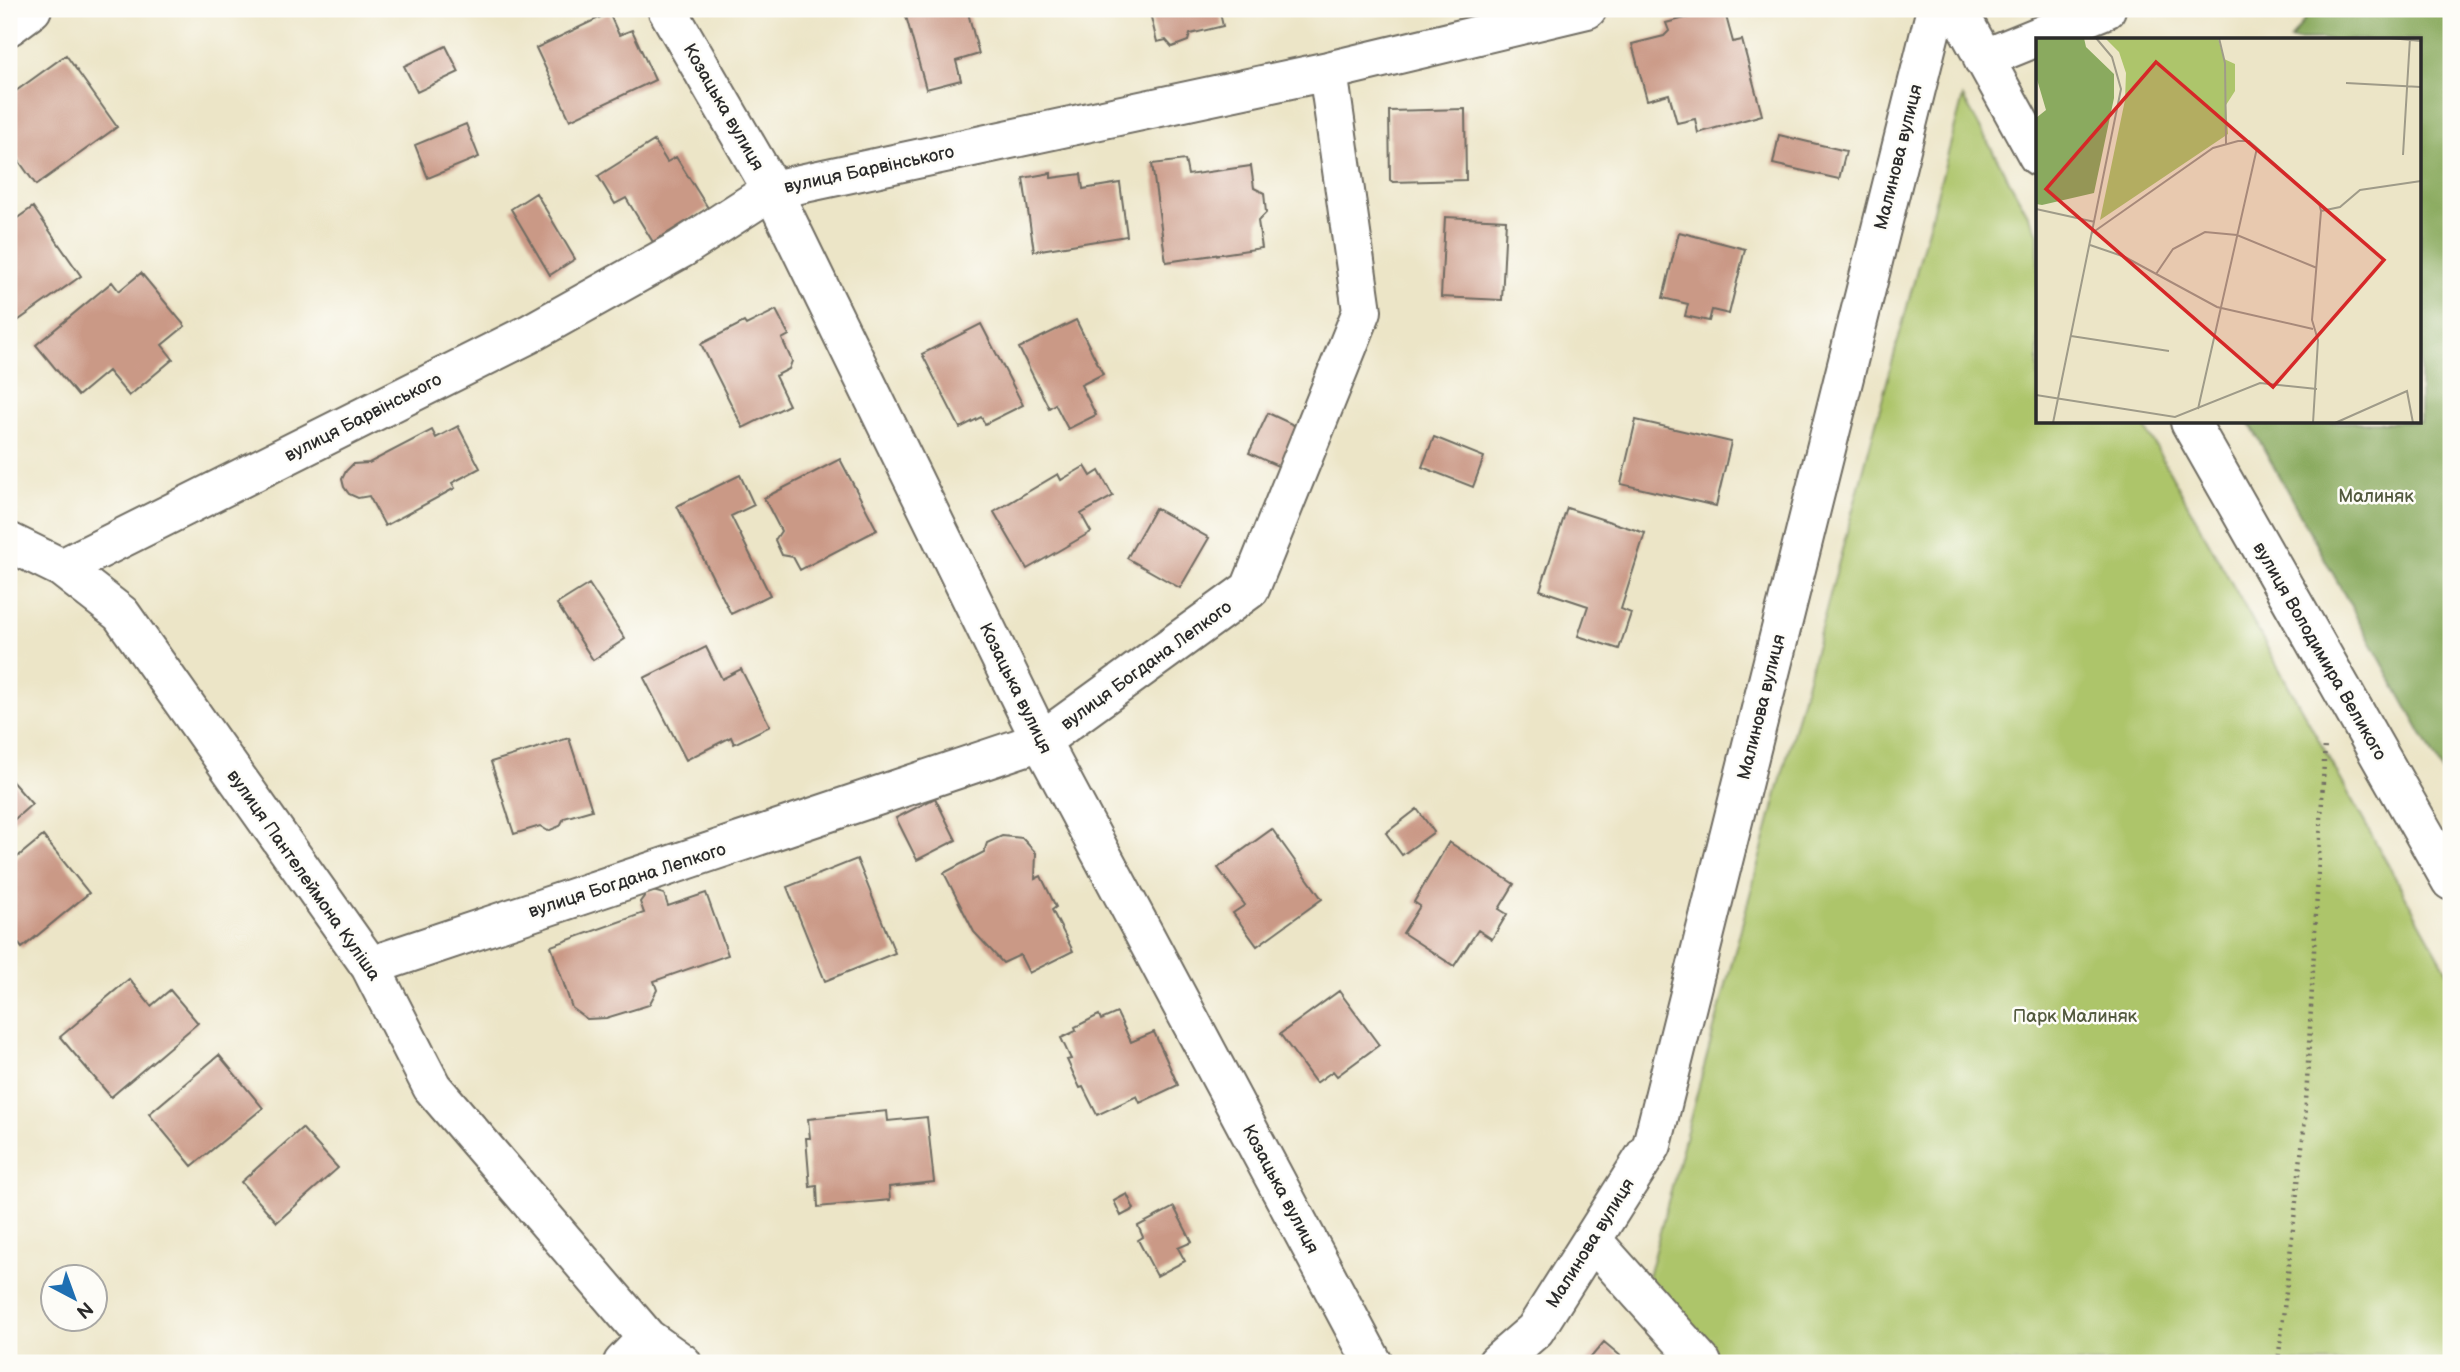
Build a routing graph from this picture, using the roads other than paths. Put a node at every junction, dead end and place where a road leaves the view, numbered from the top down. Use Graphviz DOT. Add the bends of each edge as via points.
graph roads {
  1 [pos="32,9"];
  2 [pos="667,9"];
  3 [pos="1587,9"];
  4 [pos="1936,9"];
  5 [pos="1957,9"];
  6 [pos="2106,9"];
  7 [pos="9,26"];
  8 [pos="1983,59"];
  9 [pos="1328,71"];
  10 [pos="2036,152"];
  11 [pos="772,190"];
  12 [pos="2191,424"];
  13 [pos="9,542"];
  14 [pos="62,568"];
  15 [pos="1041,741"];
  16 [pos="2451,881"];
  17 [pos="370,966"];
  18 [pos="1592,1240"];
  19 [pos="635,1351"];
  20 [pos="682,1363"];
  21 [pos="1373,1363"];
  22 [pos="1497,1363"];
  23 [pos="1702,1363"];
  1 -- 7 [label="street"];
  2 -- 11 [label="street, Козацька вулиця"];
  3 -- 9 [label="street, вулиця Барвінського"];
  4 -- 18 [label="street, Малинова вулиця" via="1652,1144"];
  5 -- 8 [label="street"];
  6 -- 8 [label="street"];
  8 -- 10 [label="street"];
  9 -- 11 [label="street, вулиця Барвінського"];
  9 -- 15 [label="street, вулиця Богдана Лепкого" via="1362,311 1250,589"];
  11 -- 14 [label="street, вулиця Барвінського" via="681,249 529,334"];
  11 -- 15 [label="street, Козацька вулиця"];
  12 -- 16 [label="street, вулиця Володимира Великого"];
  13 -- 14 [label="street, вулиця Пантелеймона Куліша"];
  14 -- 17 [label="street, вулиця Пантелеймона Куліша" via="121,614"];
  15 -- 17 [label="street, вулиця Богдана Лепкого"];
  15 -- 21 [label="street, Козацька вулиця"];
  17 -- 19 [label="street, вулиця Пантелеймона Куліша" via="432,1087"];
  18 -- 22 [label="street, Малинова вулиця" via="1535,1330"];
  18 -- 23 [label="street"];
  19 -- 20 [label="street"];
}
